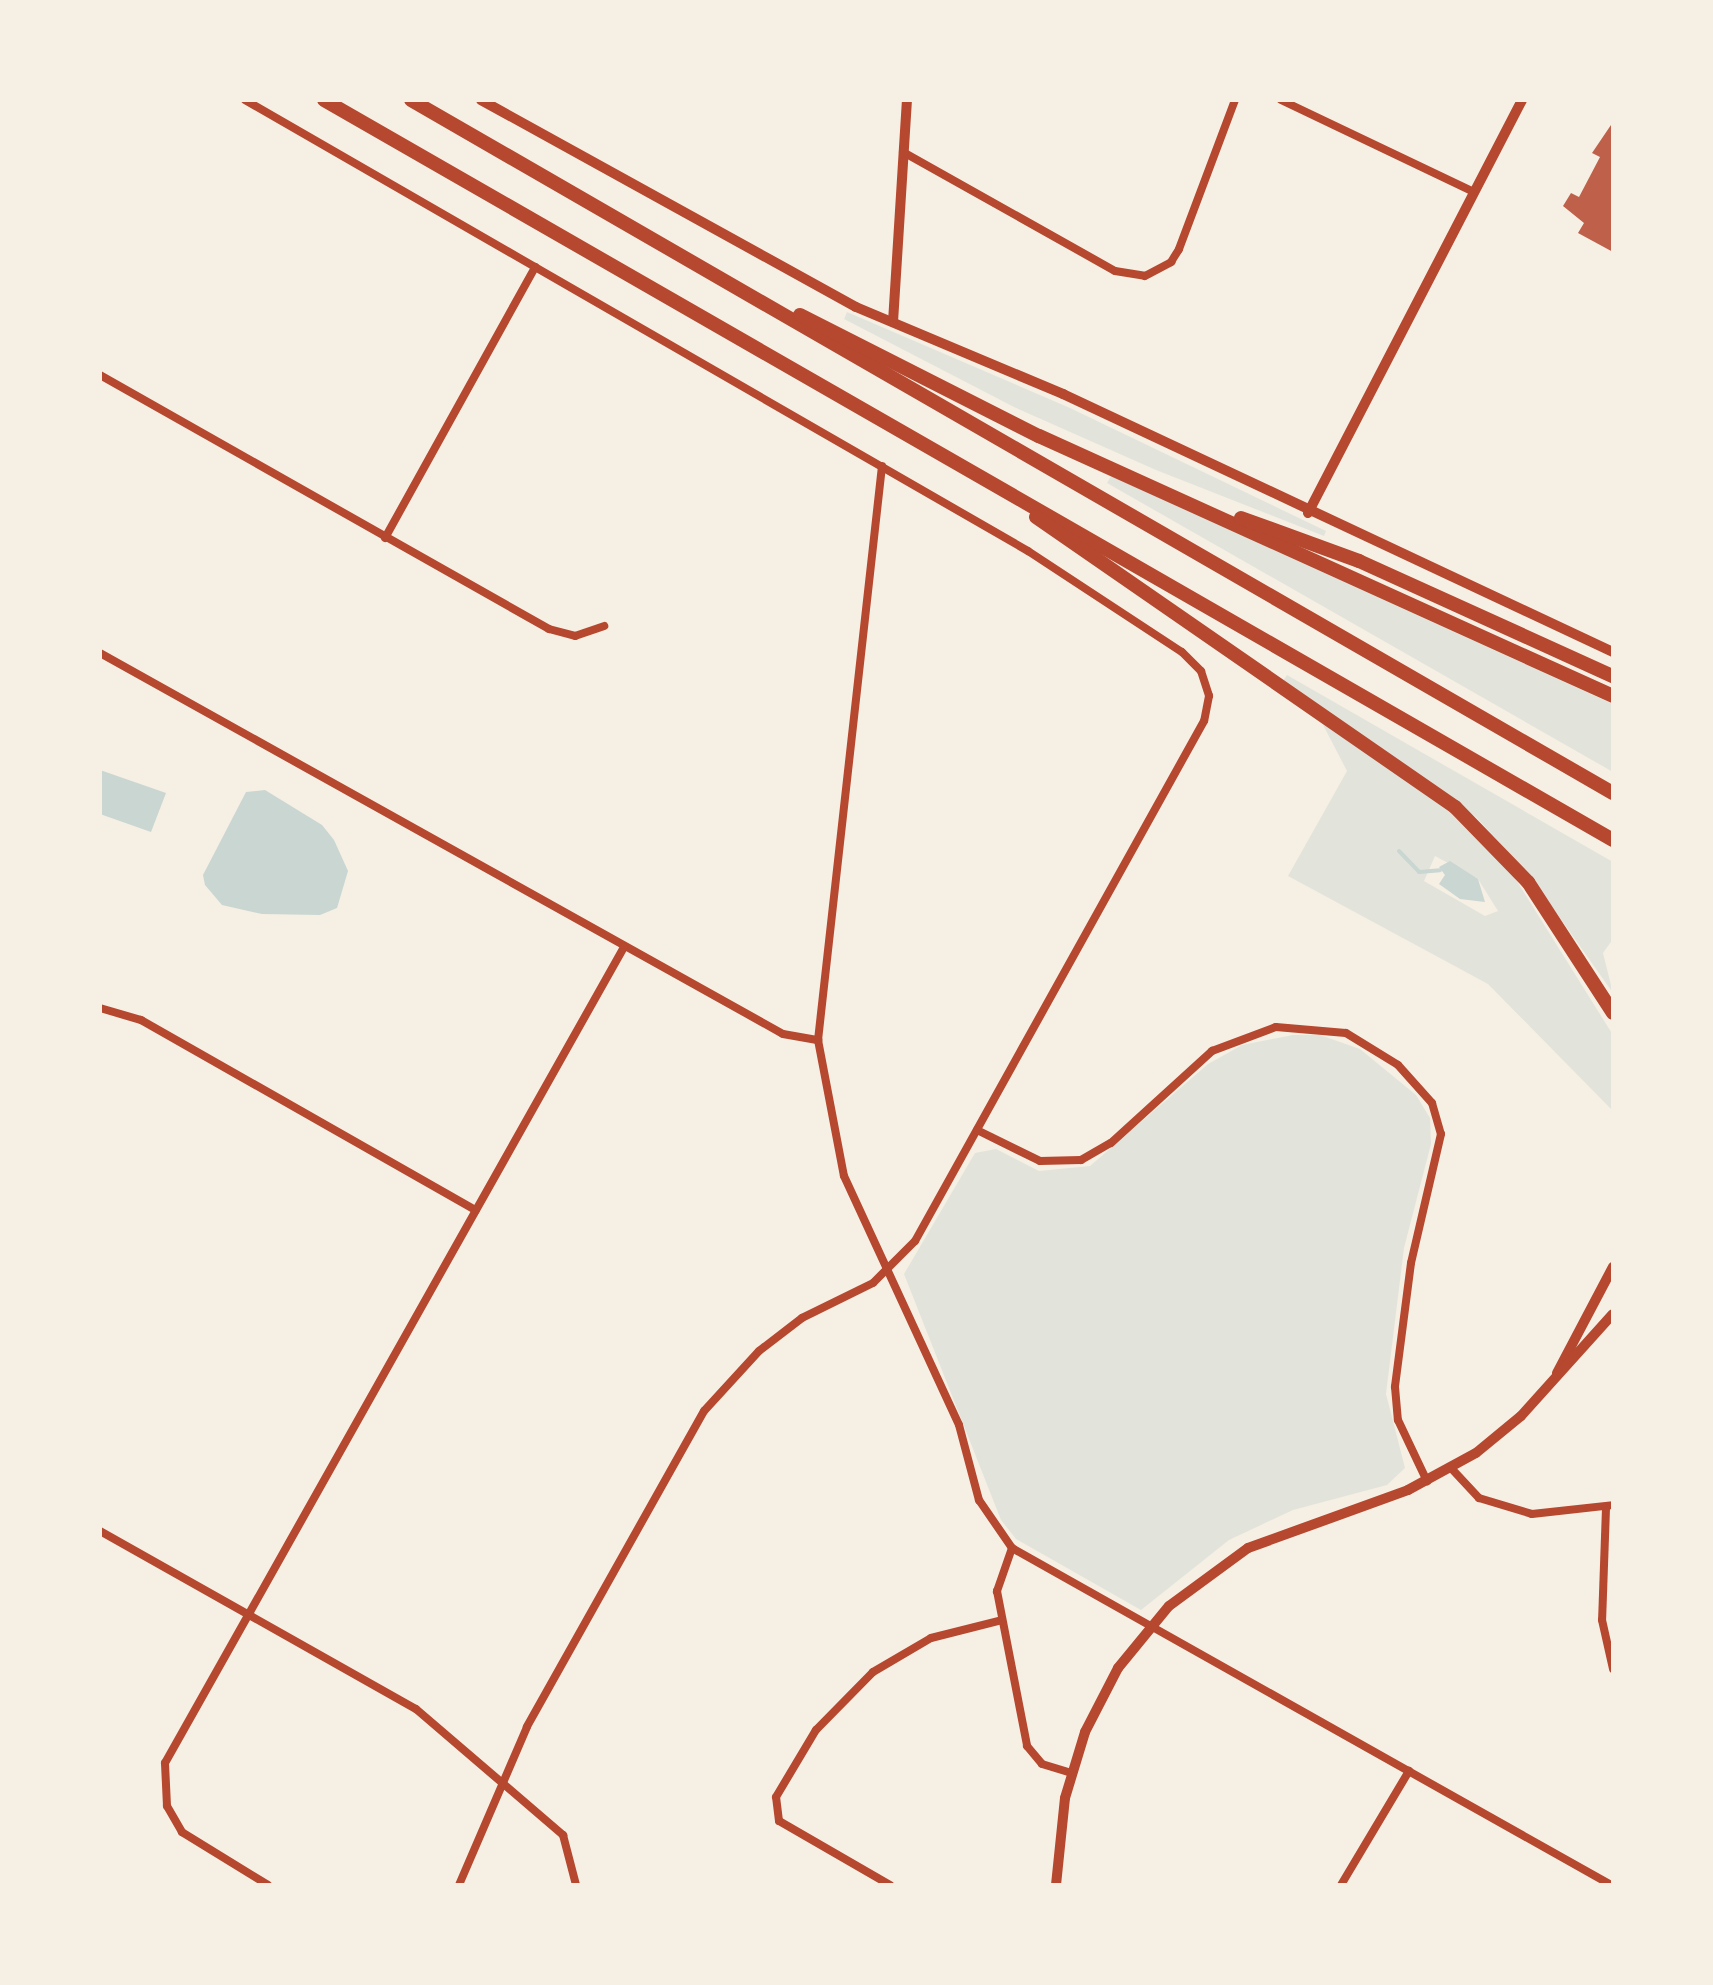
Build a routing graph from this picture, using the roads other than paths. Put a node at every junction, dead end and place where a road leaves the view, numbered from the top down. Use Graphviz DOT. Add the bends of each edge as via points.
graph roads {
  1 [pos="245,100"];
  2 [pos="324,100"];
  3 [pos="411,100"];
  4 [pos="481,100"];
  5 [pos="907,100"];
  6 [pos="1234,100"];
  7 [pos="1281,100"];
  8 [pos="1522,100"];
  9 [pos="903,152"];
  10 [pos="1474,192"];
  11 [pos="535,267"];
  12 [pos="727,281"];
  13 [pos="893,322"];
  14 [pos="100,374"];
  15 [pos="1101,464"];
  16 [pos="882,466"];
  17 [pos="996,486"];
  18 [pos="1308,512"];
  19 [pos="385,538"];
  20 [pos="604,626"];
  21 [pos="1613,652"];
  22 [pos="100,654"];
  23 [pos="1613,676"];
  24 [pos="1613,696"];
  25 [pos="1613,793"];
  26 [pos="1613,840"];
  27 [pos="624,947"];
  28 [pos="100,1008"];
  29 [pos="1613,1013"];
  30 [pos="818,1040"];
  31 [pos="977,1130"];
  32 [pos="476,1210"];
  33 [pos="1613,1267"];
  34 [pos="888,1270"];
  35 [pos="1613,1314"];
  36 [pos="1552,1382"];
  37 [pos="1451,1468"];
  38 [pos="1427,1481"];
  39 [pos="1609,1507"];
  40 [pos="100,1531"];
  41 [pos="1012,1548"];
  42 [pos="252,1616"];
  43 [pos="1002,1620"];
  44 [pos="1150,1627"];
  45 [pos="1613,1668"];
  46 [pos="1409,1772"];
  47 [pos="1071,1773"];
  48 [pos="501,1782"];
  49 [pos="268,1885"];
  50 [pos="459,1885"];
  51 [pos="576,1885"];
  52 [pos="890,1885"];
  53 [pos="1056,1885"];
  54 [pos="1341,1885"];
  55 [pos="1611,1885"];
  1 -- 11 [label="street"];
  2 -- 17 [label="highway"];
  3 -- 12 [label="highway"];
  4 -- 13 [label="street" via="789,272"];
  5 -- 9 [label="street"];
  6 -- 9 [label="street" via="1180,249 1145,276 1115,272"];
  7 -- 10 [label="street"];
  8 -- 10 [label="street"];
  9 -- 13 [label="street"];
  10 -- 18 [label="street"];
  11 -- 16 [label="street"];
  11 -- 19 [label="street"];
  12 -- 15 [label="highway"];
  12 -- 25 [label="highway"];
  13 -- 18 [label="street"];
  14 -- 19 [label="street"];
  15 -- 23 [label="highway" via="1359,561"];
  15 -- 24 [label="highway"];
  16 -- 30 [label="street"];
  16 -- 31 [label="street" via="1169,642 1206,682 1204,721"];
  17 -- 26 [label="highway"];
  17 -- 29 [label="highway" via="1089,558 1455,807 1528,882"];
  18 -- 21 [label="street"];
  19 -- 20 [label="street" via="549,629 576,636"];
  22 -- 27 [label="street"];
  27 -- 30 [label="street" via="783,1034"];
  27 -- 32 [label="street"];
  28 -- 32 [label="street" via="141,1020"];
  30 -- 34 [label="street" via="844,1176"];
  31 -- 34 [label="street" via="916,1241"];
  31 -- 38 [label="street" via="1040,1161 1081,1160 1212,1051 1276,1028 1346,1033 1398,1065 1432,1103 1441,1134 1414,1244 1395,1386 1398,1420"];
  32 -- 42 [label="street"];
  33 -- 36 [label="street"];
  34 -- 41 [label="street" via="959,1424 979,1500"];
  34 -- 48 [label="street" via="788,1329 704,1411"];
  35 -- 36 [label="street"];
  36 -- 37 [label="street" via="1497,1437"];
  37 -- 38 [label="street"];
  37 -- 39 [label="street" via="1479,1498 1532,1514"];
  38 -- 44 [label="street" via="1248,1548"];
  39 -- 45 [label="street" via="1602,1620"];
  40 -- 42 [label="street"];
  41 -- 43 [label="street" via="997,1579"];
  41 -- 44 [label="street"];
  42 -- 48 [label="street" via="394,1694"];
  42 -- 49 [label="street" via="176,1740 164,1792 173,1820 192,1841"];
  43 -- 47 [label="street" via="1027,1746 1042,1764"];
  43 -- 52 [label="street" via="931,1638 872,1672 816,1730 776,1797 775,1813 786,1826"];
  44 -- 46 [label="street"];
  44 -- 47 [label="street" via="1099,1701"];
  46 -- 54 [label="street"];
  46 -- 55 [label="street"];
  47 -- 53 [label="street"];
  48 -- 50 [label="street"];
  48 -- 51 [label="street" via="563,1836"];
}
